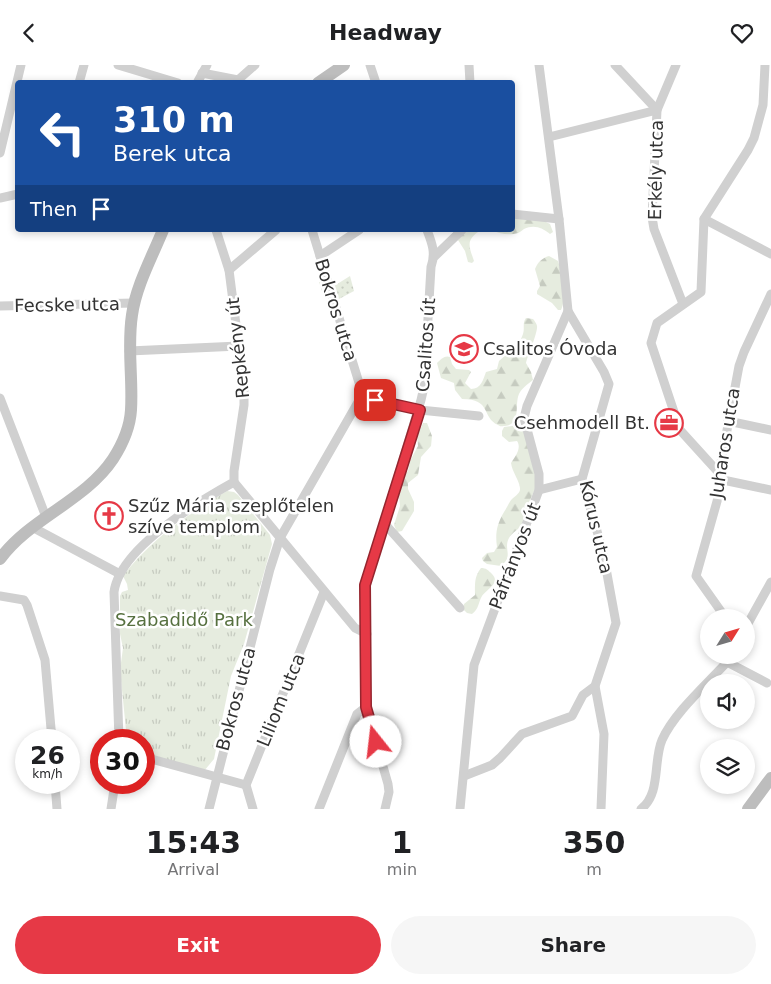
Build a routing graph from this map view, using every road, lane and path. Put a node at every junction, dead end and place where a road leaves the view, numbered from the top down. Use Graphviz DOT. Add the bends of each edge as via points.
graph roads {
  1 [pos="20,65"];
  2 [pos="84,65"];
  3 [pos="118,65"];
  4 [pos="255,65"];
  5 [pos="344,65"];
  6 [pos="370,65"];
  7 [pos="469,65"];
  8 [pos="539,65"];
  9 [pos="615,65"];
  10 [pos="676,65"];
  11 [pos="765,65"];
  12 [pos="205,69"];
  13 [pos="17,80"];
  14 [pos="80,80"];
  15 [pos="168,80"];
  16 [pos="199,80"];
  17 [pos="236,80"];
  18 [pos="240,80"];
  19 [pos="322,80"];
  20 [pos="375,80"];
  21 [pos="470,80"];
  22 [pos="15,87"];
  23 [pos="657,110"];
  24 [pos="549,137"];
  25 [pos="0,153"];
  26 [pos="15,194"];
  27 [pos="0,198"];
  28 [pos="515,215"];
  29 [pos="559,219"];
  30 [pos="704,219"];
  31 [pos="162,232"];
  32 [pos="217,232"];
  33 [pos="274,232"];
  34 [pos="313,232"];
  35 [pos="356,232"];
  36 [pos="428,232"];
  37 [pos="460,232"];
  38 [pos="771,254"];
  39 [pos="320,256"];
  40 [pos="434,257"];
  41 [pos="230,270"];
  42 [pos="771,294"];
  43 [pos="134,303"];
  44 [pos="683,304"];
  45 [pos="0,306"];
  46 [pos="568,311"];
  47 [pos="239,346"];
  48 [pos="129,351"];
  49 [pos="361,397"];
  50 [pos="0,398"];
  51 [pos="420,410"];
  52 [pos="479,416"];
  53 [pos="728,421"];
  54 [pos="771,430"];
  55 [pos="721,476"];
  56 [pos="582,479"];
  57 [pos="234,482"];
  58 [pos="539,490"];
  59 [pos="771,490"];
  60 [pos="46,517"];
  61 [pos="384,523"];
  62 [pos="32,527"];
  63 [pos="280,538"];
  64 [pos="0,559"];
  65 [pos="120,574"];
  66 [pos="771,582"];
  67 [pos="324,592"];
  68 [pos="0,596"];
  69 [pos="460,608"];
  70 [pos="719,609"];
  71 [pos="755,611"];
  72 [pos="366,634"];
  73 [pos="724,664"];
  74 [pos="737,664"];
  75 [pos="767,683"];
  76 [pos="595,686"];
  77 [pos="366,707"];
  78 [pos="51,729"];
  79 [pos="119,729"];
  80 [pos="155,760"];
  81 [pos="464,776"];
  82 [pos="216,777"];
  83 [pos="771,779"];
  84 [pos="246,785"];
  85 [pos="56,794"];
  86 [pos="113,794"];
  87 [pos="57,809"];
  88 [pos="111,809"];
  89 [pos="209,809"];
  90 [pos="253,809"];
  91 [pos="319,809"];
  92 [pos="385,809"];
  93 [pos="460,809"];
  94 [pos="601,809"];
  95 [pos="641,809"];
  96 [pos="748,809"];
  1 -- 13 [label="street"];
  2 -- 14 [label="street"];
  3 -- 15 [label="street"];
  4 -- 18 [label="street"];
  5 -- 19 [label="street"];
  6 -- 20 [label="street"];
  7 -- 21 [label="street"];
  8 -- 24 [label="street, Kórus utca"];
  9 -- 23 [label="street"];
  10 -- 23 [label="street, Erkély utca"];
  11 -- 30 [label="street" via="763,105 754,138"];
  12 -- 16 [label="street"];
  12 -- 17 [label="street"];
  22 -- 25 [label="street"];
  23 -- 24 [label="street"];
  23 -- 44 [label="street, Erkély utca" via="652,217"];
  24 -- 29 [label="street, Kórus utca"];
  26 -- 27 [label="street"];
  28 -- 29 [label="street"];
  29 -- 46 [label="street, Kórus utca"];
  30 -- 38 [label="street"];
  30 -- 44 [label="street" via="701,292"];
  31 -- 43 [label="street"];
  32 -- 41 [label="street, Repkény út"];
  33 -- 41 [label="street"];
  34 -- 39 [label="street, Bokros utca"];
  35 -- 39 [label="street"];
  36 -- 40 [label="street, Csalitos út"];
  37 -- 40 [label="street"];
  39 -- 49 [label="street, Bokros utca"];
  40 -- 51 [label="street, Csalitos út"];
  41 -- 47 [label="street, Repkény út"];
  42 -- 53 [label="street, Juharos utca" via="741,359"];
  43 -- 45 [label="street, Fecske utca"];
  43 -- 48 [label="street"];
  44 -- 55 [label="street" via="657,323 651,343 680,430"];
  46 -- 56 [label="street, Kórus utca" via="609,384"];
  46 -- 58 [label="street, Páfrányos út" via="524,417 539,474"];
  47 -- 48 [label="street"];
  47 -- 57 [label="street, Repkény út" via="245,397"];
  48 -- 60 [label="street" via="131,411 122,443 102,473"];
  49 -- 51 [label="street"];
  49 -- 63 [label="street, Bokros utca"];
  50 -- 60 [label="street"];
  51 -- 52 [label="street"];
  51 -- 61 [label="street, Csalitos út"];
  53 -- 54 [label="street"];
  53 -- 55 [label="street, Juharos utca"];
  55 -- 59 [label="street"];
  55 -- 70 [label="street, Juharos utca" via="696,576"];
  56 -- 58 [label="street"];
  56 -- 76 [label="street, Kórus utca" via="603,552 616,623"];
  57 -- 63 [label="street"];
  57 -- 65 [label="street" via="193,505 165,526"];
  58 -- 81 [label="street, Páfrányos út" via="474,665"];
  60 -- 62 [label="street"];
  61 -- 69 [label="street"];
  61 -- 72 [label="street, Csalitos út" via="365,585"];
  62 -- 64 [label="street"];
  62 -- 65 [label="street"];
  63 -- 67 [label="street"];
  63 -- 82 [label="street, Bokros utca"];
  65 -- 79 [label="street" via="114,592"];
  66 -- 71 [label="street"];
  67 -- 72 [label="street" via="355,628"];
  67 -- 84 [label="street, Liliom utca"];
  68 -- 78 [label="street" via="24,600 27,605 45,660"];
  72 -- 77 [label="street, Csalitos út"];
  73 -- 95 [label="street" via="669,725 661,743 650,800"];
  74 -- 75 [label="street"];
  76 -- 81 [label="street, Kórus utca" via="583,695 572,716 522,734 492,765"];
  76 -- 94 [label="street" via="604,734"];
  77 -- 91 [label="street" via="357,714"];
  77 -- 92 [label="street, Csalitos út" via="388,784"];
  80 -- 82 [label="street"];
  81 -- 93 [label="street, Páfrányos út"];
  82 -- 84 [label="street"];
  82 -- 89 [label="street, Bokros utca"];
  83 -- 96 [label="street"];
  84 -- 90 [label="street"];
  85 -- 87 [label="street"];
  86 -- 88 [label="street"];
}
